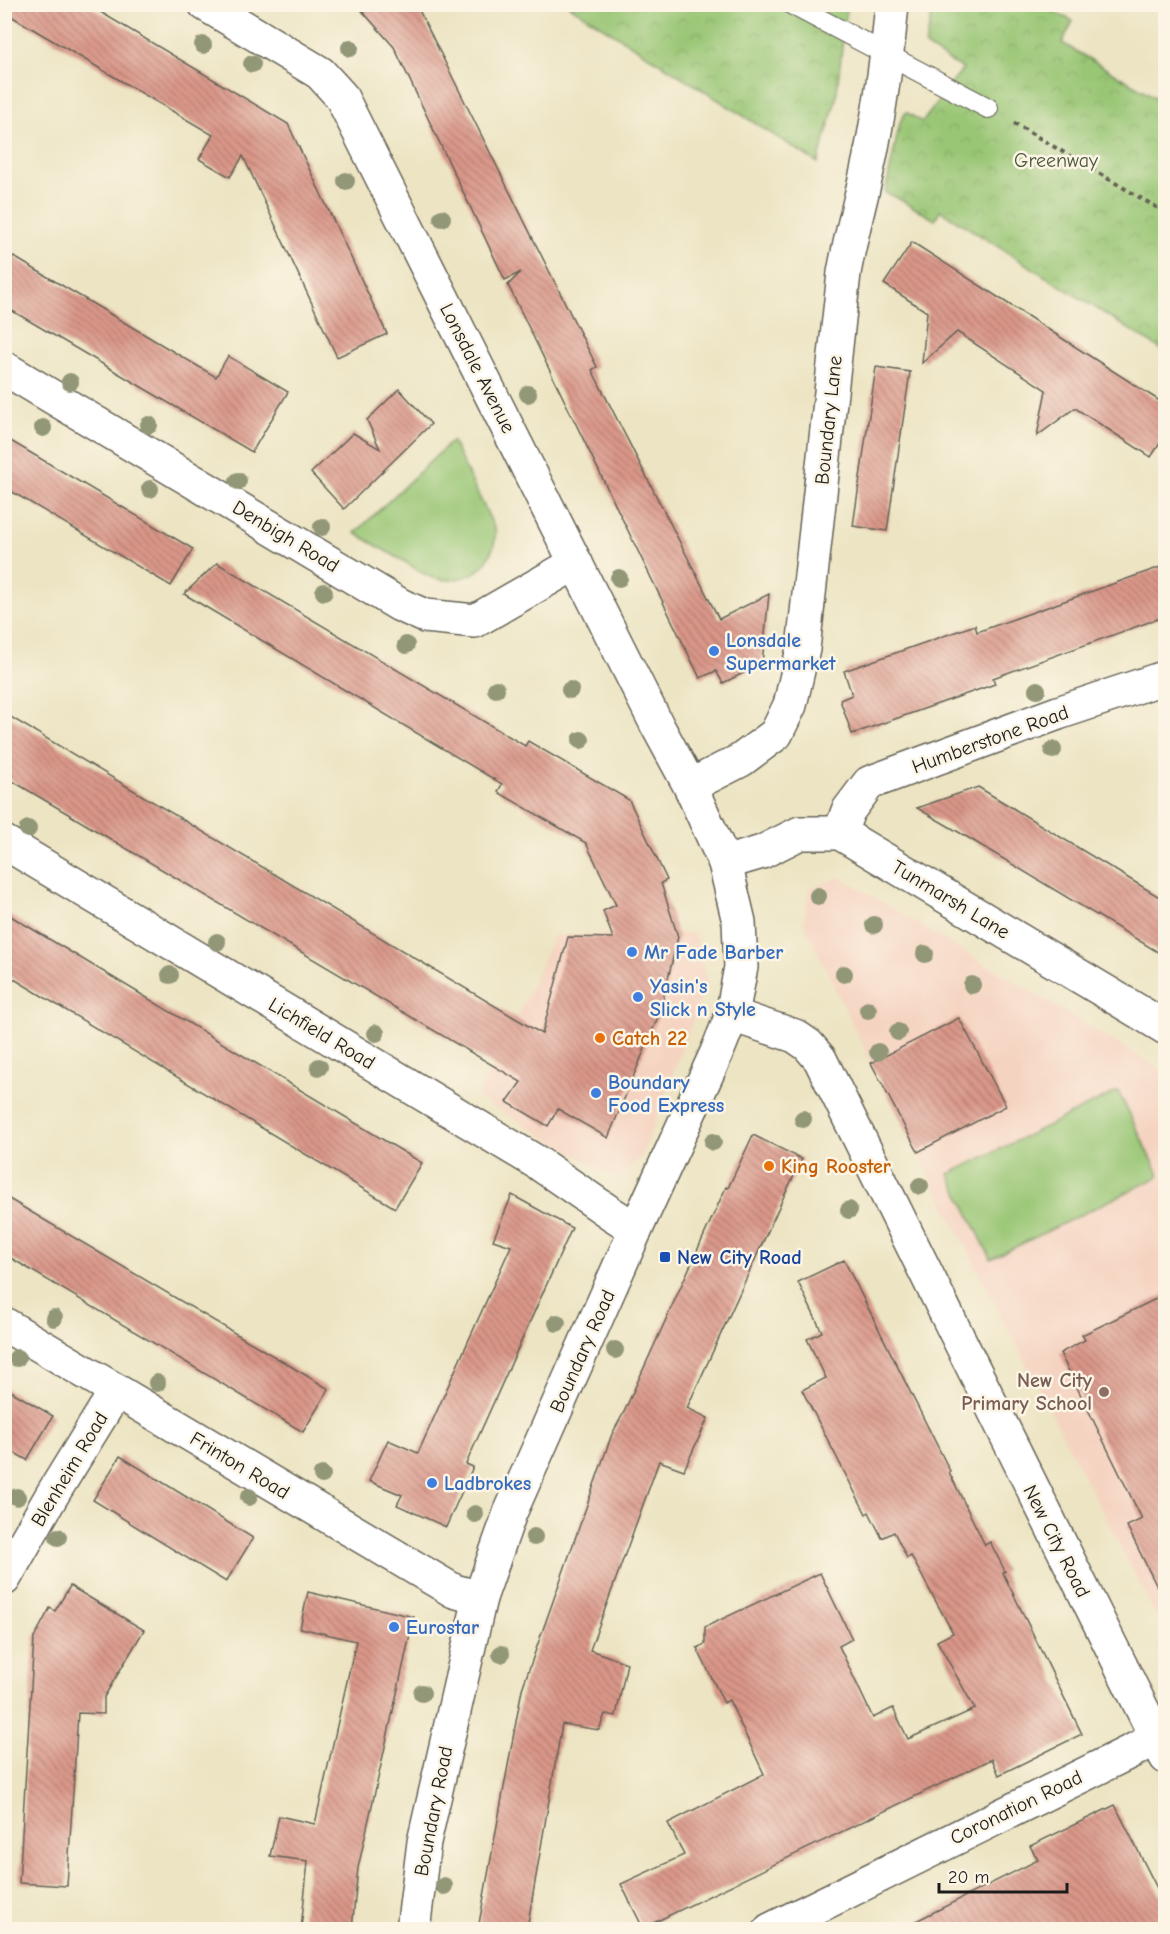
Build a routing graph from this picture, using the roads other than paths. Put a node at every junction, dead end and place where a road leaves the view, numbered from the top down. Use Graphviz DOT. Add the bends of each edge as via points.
graph roads {
  1 [pos="205,4"];
  2 [pos="791,4"];
  3 [pos="892,4"];
  4 [pos="887,55"];
  5 [pos="988,108"];
  6 [pos="4,368"];
  7 [pos="576,563"];
  8 [pos="1166,677"];
  9 [pos="690,786"];
  10 [pos="840,833"];
  11 [pos="4,842"];
  12 [pos="725,863"];
  13 [pos="732,1015"];
  14 [pos="1166,1028"];
  15 [pos="636,1228"];
  16 [pos="4,1324"];
  17 [pos="116,1390"];
  18 [pos="4,1579"];
  19 [pos="480,1598"];
  20 [pos="1162,1744"];
  21 [pos="413,1929"];
  22 [pos="770,1929"];
  1 -- 7 [label="street, Lonsdale Avenue" via="320,73 341,96"];
  2 -- 4 [label="lane"];
  3 -- 4 [label="street, Boundary Lane"];
  4 -- 5 [label="lane"];
  4 -- 9 [label="street, Boundary Lane" via="873,143 844,273 803,649 790,705 776,734 741,759"];
  6 -- 7 [label="street, Denbigh Road" via="424,616 475,621"];
  7 -- 9 [label="street, Lonsdale Avenue"];
  8 -- 10 [label="street, Humberstone Road" via="869,783 848,811"];
  9 -- 12 [label="street, Boundary Road"];
  10 -- 12 [label="street" via="800,833 762,852"];
  10 -- 14 [label="street, Tunmarsh Lane"];
  11 -- 15 [label="street, Lichfield Road" via="538,1163"];
  12 -- 13 [label="street, Boundary Road" via="739,922 741,967"];
  13 -- 15 [label="street, Boundary Road"];
  13 -- 20 [label="street, New City Road" via="795,1036 820,1059"];
  15 -- 19 [label="street, Boundary Road" via="510,1513"];
  16 -- 17 [label="street, Frinton Road"];
  17 -- 18 [label="street, Blenheim Road"];
  17 -- 19 [label="street, Frinton Road" via="454,1591"];
  19 -- 21 [label="street, Boundary Road" via="424,1842"];
  20 -- 22 [label="street, Coronation Road"];
}
